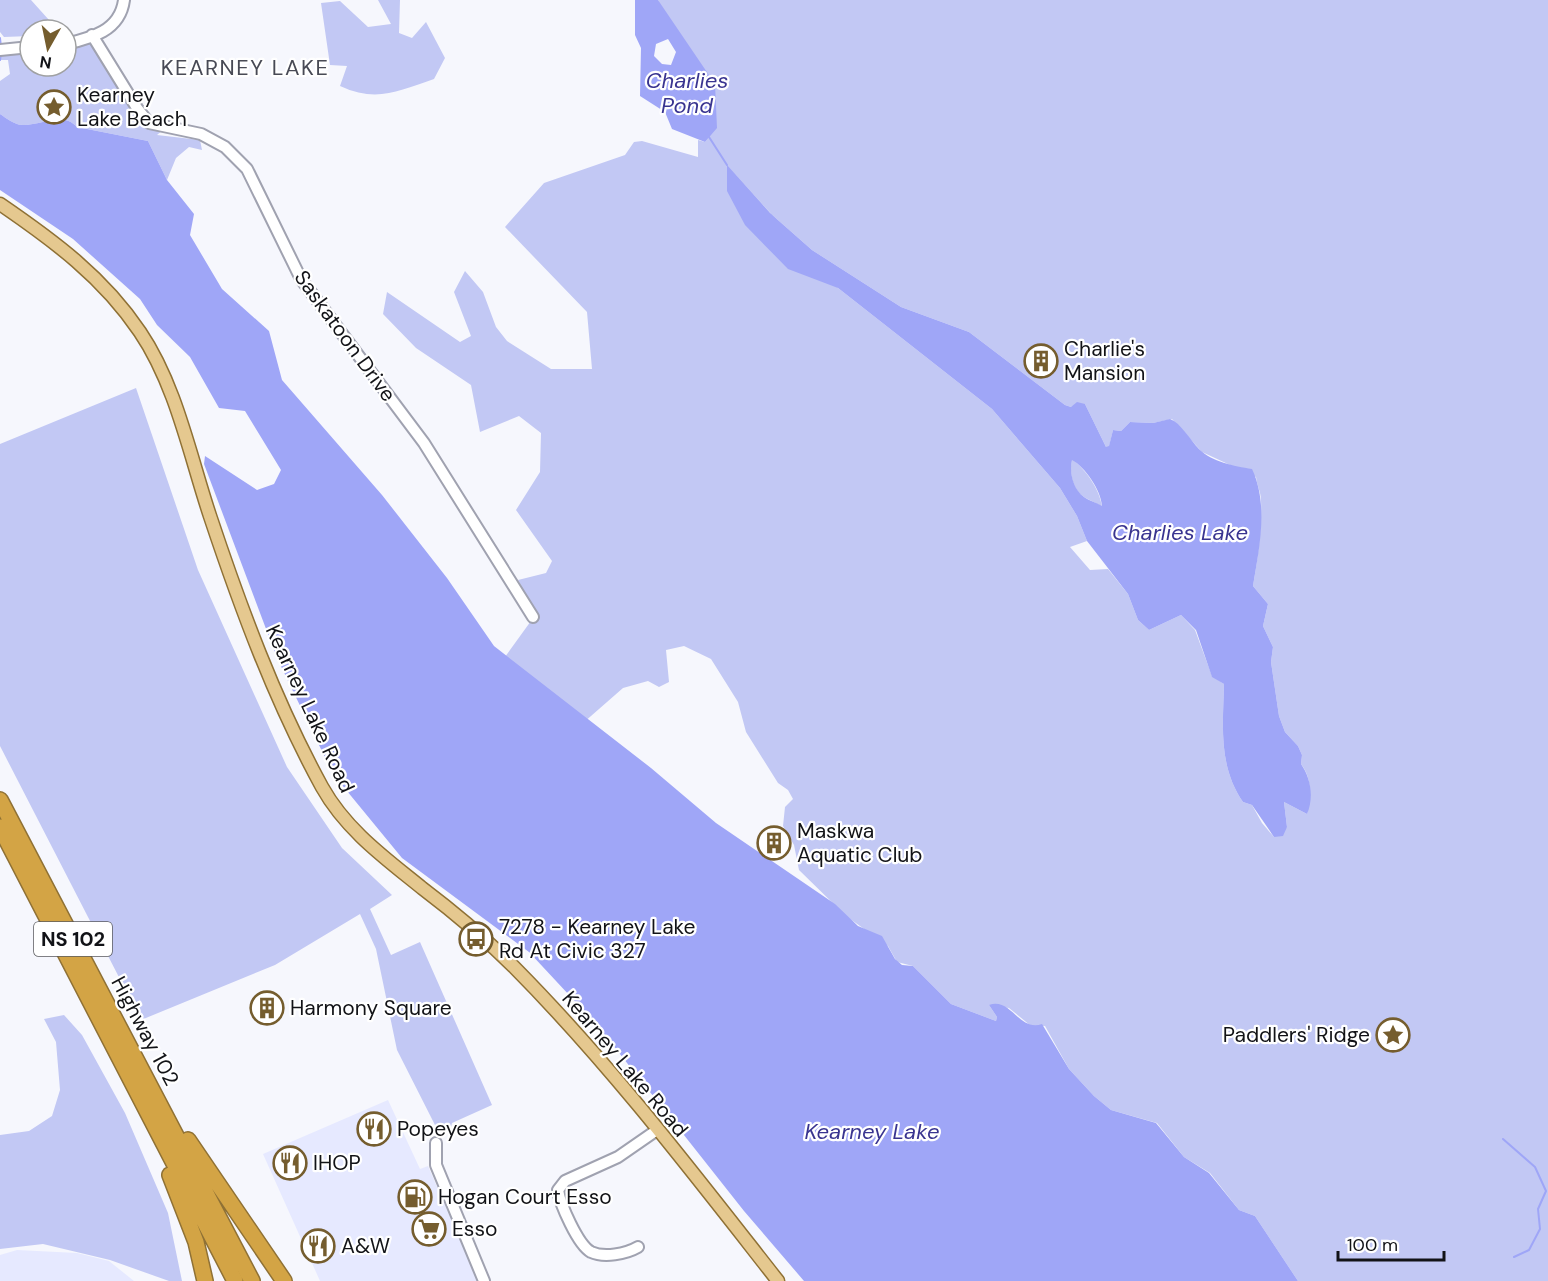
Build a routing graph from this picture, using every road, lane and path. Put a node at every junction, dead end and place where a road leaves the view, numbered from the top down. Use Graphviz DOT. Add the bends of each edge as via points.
graph roads {
  1 [pos="124,0"];
  2 [pos="92,34"];
  3 [pos="78,39"];
  4 [pos="18,48"];
  5 [pos="0,50"];
  6 [pos="0,204"];
  7 [pos="533,617"];
  8 [pos="0,800"];
  9 [pos="0,827"];
  10 [pos="139,1080"];
  11 [pos="657,1130"];
  12 [pos="436,1143"];
  13 [pos="638,1247"];
  14 [pos="205,1281"];
  15 [pos="235,1281"];
  16 [pos="252,1281"];
  17 [pos="284,1281"];
  18 [pos="484,1281"];
  19 [pos="778,1281"];
  1 -- 2 [label="street" via="114,23 102,33"];
  2 -- 3 [label="street"];
  2 -- 7 [label="street, Saskatoon Drive" via="149,123 201,134 225,147 247,170 301,279 424,442"];
  4 -- 5 [label="street"];
  6 -- 11 [label="main road, Kearney Lake Road" via="58,244 97,279 129,316 153,355 268,675 336,809 367,843 481,934 582,1037"];
  8 -- 10 [label="highway, Highway 102 / NS 102"];
  9 -- 10 [label="highway, Highway 102 / NS 102"];
  10 -- 14 [label="highway" via="187,1215"];
  10 -- 15 [label="highway, Highway 102 / NS 102"];
  10 -- 16 [label="highway, Highway 102 / NS 102"];
  10 -- 17 [label="highway"];
  11 -- 13 [label="street" via="618,1158 565,1180 558,1190 587,1249 621,1254"];
  11 -- 19 [label="main road, Kearney Lake Road"];
  12 -- 18 [label="street" via="436,1165"];
}
